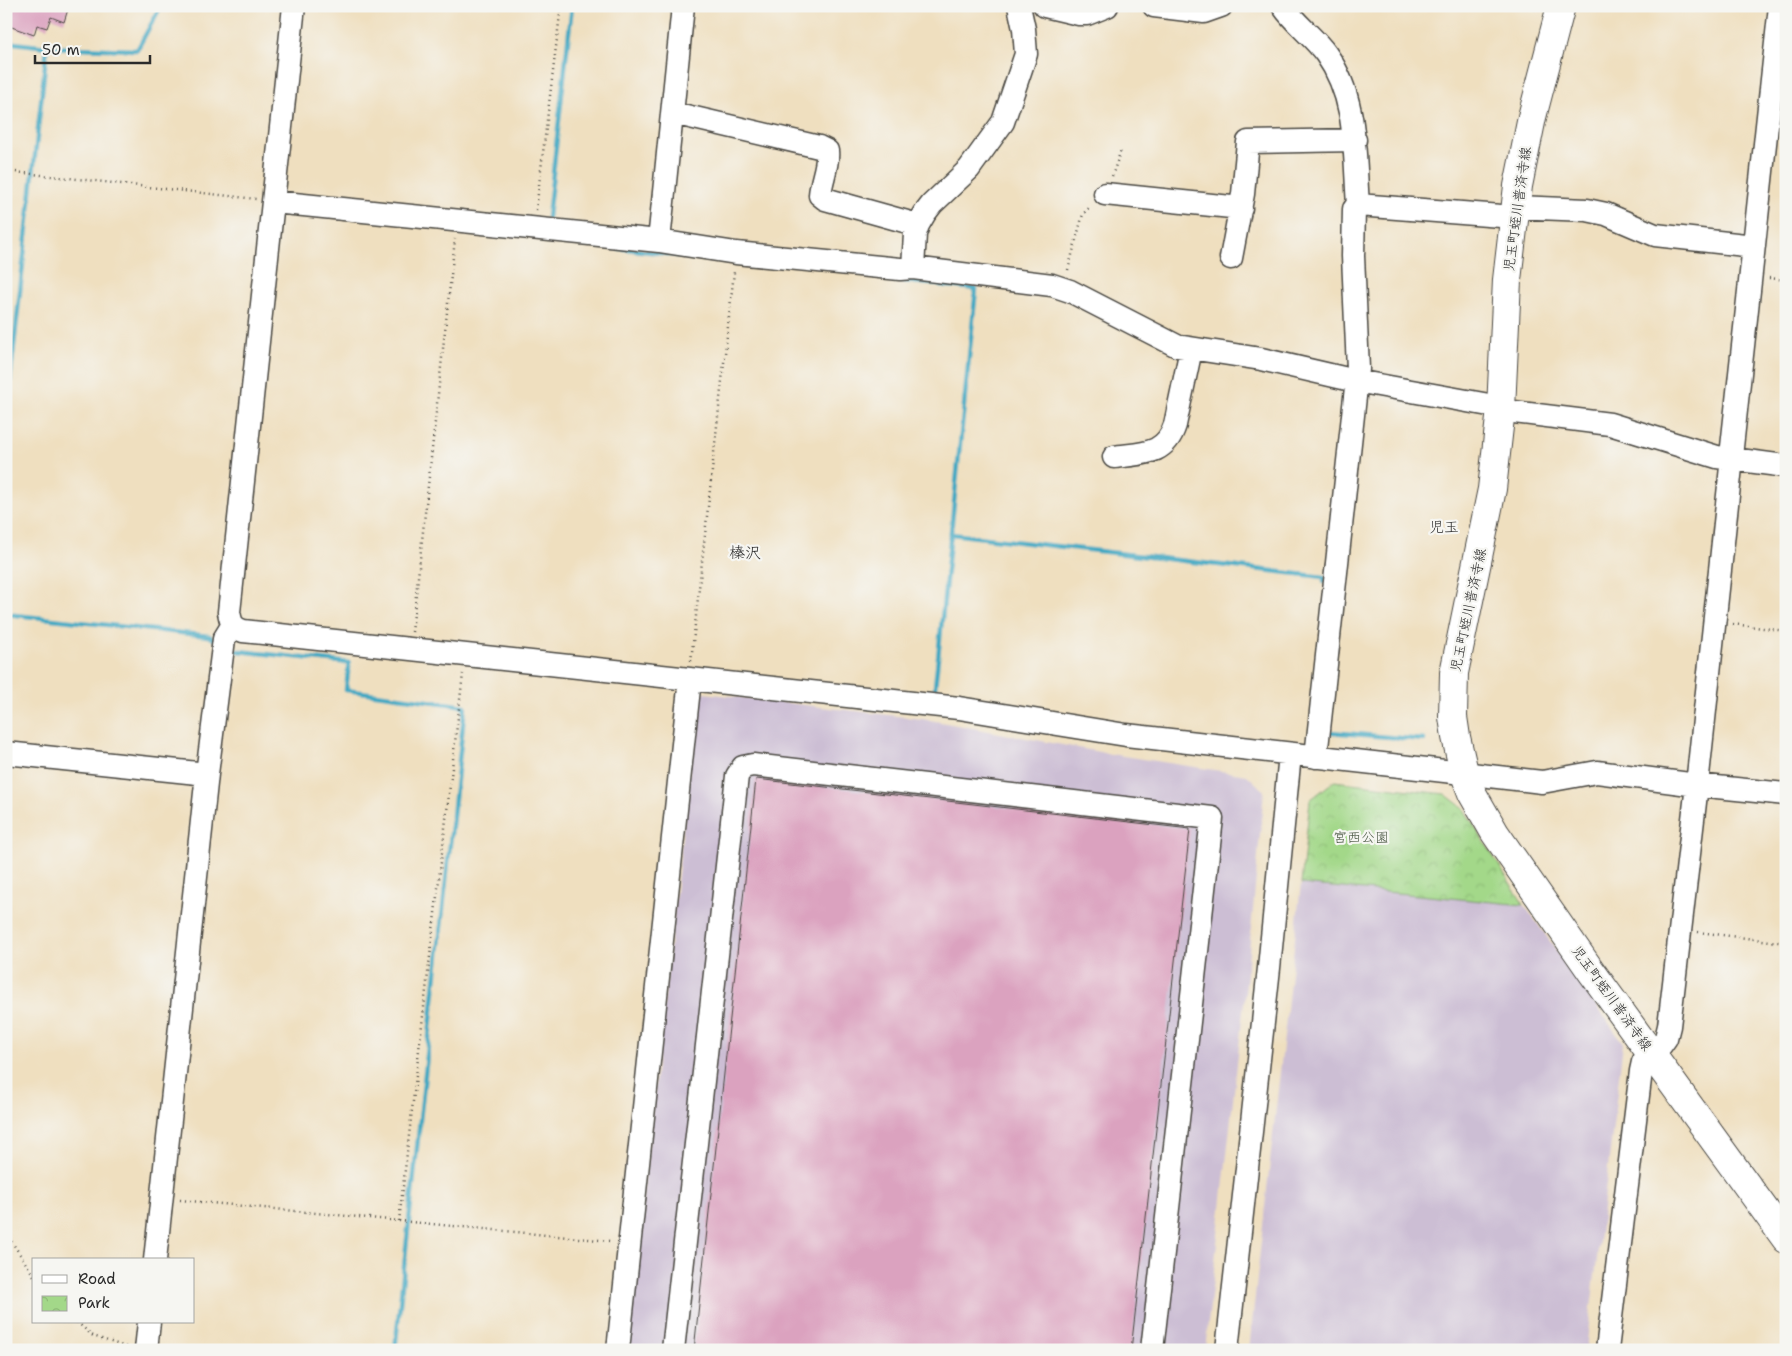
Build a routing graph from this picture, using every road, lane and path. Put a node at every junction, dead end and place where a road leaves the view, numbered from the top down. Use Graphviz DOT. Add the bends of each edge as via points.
graph roads {
  1 [pos="294,6"];
  2 [pos="561,6"];
  3 [pos="683,6"];
  4 [pos="1019,6"];
  5 [pos="1045,6"];
  6 [pos="1107,6"];
  7 [pos="1154,6"];
  8 [pos="1221,6"];
  9 [pos="1283,6"];
  10 [pos="1561,6"];
  11 [pos="1780,6"];
  12 [pos="673,113"];
  13 [pos="1355,140"];
  14 [pos="1121,150"];
  15 [pos="6,171"];
  16 [pos="1105,194"];
  17 [pos="274,202"];
  18 [pos="1358,205"];
  19 [pos="1241,208"];
  20 [pos="1514,212"];
  21 [pos="457,221"];
  22 [pos="918,225"];
  23 [pos="534,228"];
  24 [pos="659,241"];
  25 [pos="1754,246"];
  26 [pos="736,253"];
  27 [pos="1231,258"];
  28 [pos="913,268"];
  29 [pos="1062,289"];
  30 [pos="1191,349"];
  31 [pos="1356,381"];
  32 [pos="1501,408"];
  33 [pos="1114,457"];
  34 [pos="1731,459"];
  35 [pos="1786,466"];
  36 [pos="1715,622"];
  37 [pos="232,626"];
  38 [pos="1786,631"];
  39 [pos="410,649"];
  40 [pos="466,655"];
  41 [pos="690,679"];
  42 [pos="6,753"];
  43 [pos="1290,754"];
  44 [pos="1316,757"];
  45 [pos="1464,772"];
  46 [pos="207,774"];
  47 [pos="1697,785"];
  48 [pos="1786,794"];
  49 [pos="1680,930"];
  50 [pos="1786,943"];
  51 [pos="1650,1050"];
  52 [pos="162,1199"];
  53 [pos="399,1221"];
  54 [pos="6,1233"];
  55 [pos="1786,1239"];
  56 [pos="630,1243"];
  57 [pos="155,1258"];
  58 [pos="32,1273"];
  59 [pos="79,1324"];
  60 [pos="149,1324"];
  61 [pos="135,1350"];
  62 [pos="146,1350"];
  63 [pos="618,1350"];
  64 [pos="673,1350"];
  65 [pos="1152,1350"];
  66 [pos="1227,1350"];
  67 [pos="1607,1350"];
  1 -- 17 [label="street"];
  2 -- 23 [label="path"];
  3 -- 12 [label="street"];
  4 -- 22 [label="street" via="1026,54 1003,122 969,169 932,204"];
  5 -- 6 [label="street" via="1087,14"];
  7 -- 8 [label="street" via="1204,12"];
  9 -- 13 [label="street" via="1322,48 1337,72 1348,103"];
  10 -- 20 [label="main road, 児玉町蛭川普済寺線" via="1532,117"];
  11 -- 25 [label="street"];
  12 -- 22 [label="street" via="819,147 827,151 828,158 820,194 825,199"];
  12 -- 24 [label="street"];
  13 -- 18 [label="street"];
  13 -- 19 [label="street" via="1248,142"];
  14 -- 16 [label="path"];
  15 -- 17 [label="path"];
  16 -- 19 [label="street"];
  16 -- 29 [label="path" via="1083,214"];
  17 -- 21 [label="street"];
  17 -- 37 [label="street" via="229,612"];
  18 -- 20 [label="street"];
  18 -- 31 [label="street" via="1354,209 1353,256 1358,345"];
  19 -- 27 [label="street"];
  20 -- 25 [label="street" via="1587,210 1606,214 1655,235"];
  20 -- 32 [label="main road, 児玉町蛭川普済寺線"];
  21 -- 23 [label="street"];
  21 -- 39 [label="path"];
  22 -- 28 [label="street"];
  23 -- 24 [label="street"];
  24 -- 26 [label="street"];
  25 -- 34 [label="street"];
  26 -- 28 [label="street"];
  26 -- 41 [label="path"];
  28 -- 29 [label="street" via="1052,285"];
  29 -- 30 [label="street" via="1163,340"];
  30 -- 31 [label="street" via="1261,359"];
  30 -- 33 [label="street" via="1175,425 1167,443 1153,451"];
  31 -- 32 [label="street"];
  31 -- 44 [label="street"];
  32 -- 34 [label="street" via="1610,424"];
  32 -- 45 [label="main road, 児玉町蛭川普済寺線" via="1488,513 1454,673 1453,717"];
  34 -- 35 [label="street"];
  34 -- 36 [label="street"];
  36 -- 38 [label="path"];
  36 -- 47 [label="street"];
  37 -- 39 [label="street" via="243,631"];
  37 -- 46 [label="street" via="224,639"];
  39 -- 40 [label="street"];
  40 -- 41 [label="street"];
  40 -- 53 [label="path"];
  41 -- 43 [label="street" via="959,708 1126,735"];
  41 -- 56 [label="street"];
  42 -- 46 [label="street"];
  43 -- 44 [label="street"];
  43 -- 66 [label="street"];
  44 -- 45 [label="street"];
  45 -- 47 [label="street" via="1542,782 1597,772"];
  45 -- 51 [label="main road, 児玉町蛭川普済寺線" via="1495,833"];
  46 -- 52 [label="street"];
  47 -- 48 [label="street"];
  47 -- 49 [label="street"];
  49 -- 50 [label="path"];
  49 -- 51 [label="street" via="1666,1038"];
  51 -- 55 [label="main road, 児玉町蛭川普済寺線"];
  51 -- 67 [label="street" via="1641,1071"];
  52 -- 53 [label="path"];
  52 -- 57 [label="street"];
  53 -- 56 [label="path"];
  54 -- 58 [label="path"];
  56 -- 63 [label="street"];
  59 -- 61 [label="path" via="93,1336"];
  60 -- 62 [label="street"];
  64 -- 65 [label="street" via="737,776 743,767 753,765 1212,818"];
}
